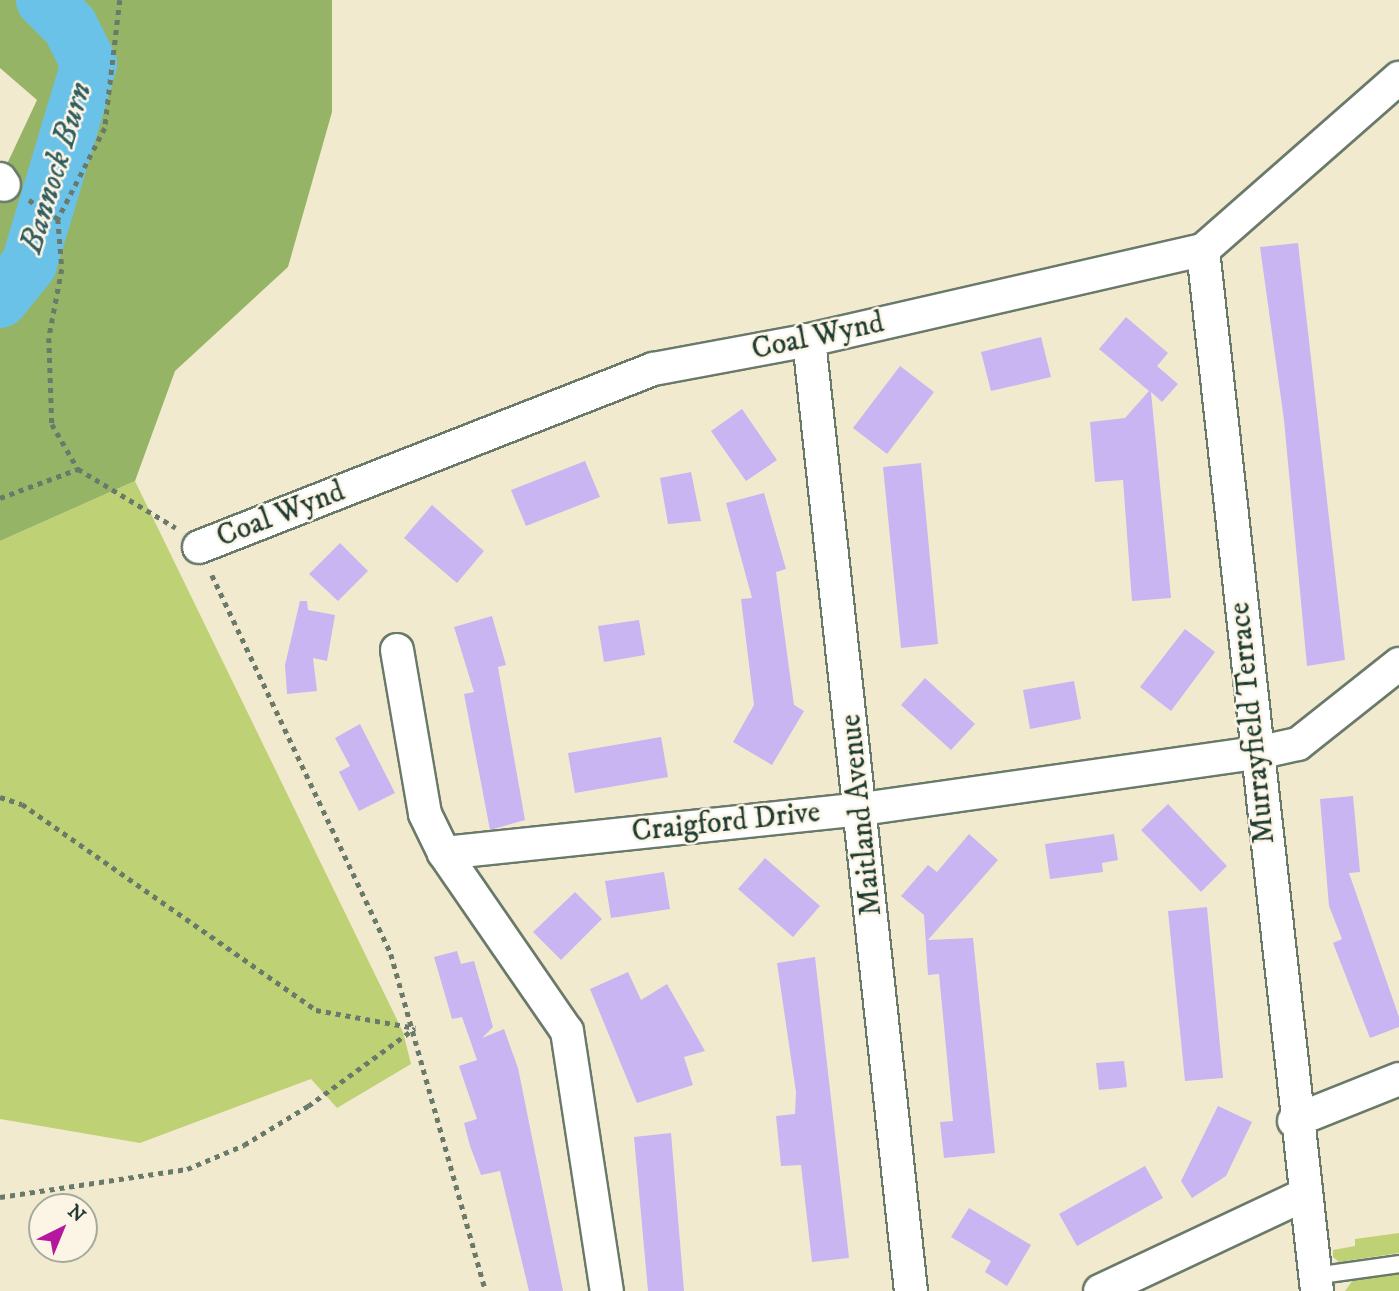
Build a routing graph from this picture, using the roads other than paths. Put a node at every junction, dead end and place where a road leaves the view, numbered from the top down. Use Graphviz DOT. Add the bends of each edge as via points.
graph roads {
  1 [pos="1399,78"];
  2 [pos="1203,250"];
  3 [pos="809,340"];
  4 [pos="199,547"];
  5 [pos="397,650"];
  6 [pos="1398,668"];
  7 [pos="1257,753"];
  8 [pos="862,809"];
  9 [pos="444,853"];
  10 [pos="1399,1079"];
  11 [pos="1294,1121"];
  12 [pos="1304,1195"];
  13 [pos="1399,1264"];
  14 [pos="1316,1284"];
  15 [pos="607,1291"];
  16 [pos="911,1291"];
  17 [pos="1100,1291"];
  1 -- 2 [label="street, Coal Wynd"];
  2 -- 3 [label="street, Coal Wynd"];
  2 -- 7 [label="street, Murrayfield Terrace"];
  3 -- 4 [label="street, Coal Wynd" via="653,369"];
  3 -- 8 [label="street, Maitland Avenue"];
  5 -- 9 [label="street" via="425,814"];
  6 -- 7 [label="street, Craigford Drive" via="1298,744"];
  7 -- 8 [label="street, Craigford Drive"];
  7 -- 11 [label="street, Murrayfield Terrace"];
  8 -- 9 [label="street, Craigford Drive"];
  8 -- 16 [label="street, Maitland Avenue"];
  9 -- 15 [label="street" via="567,1031"];
  10 -- 11 [label="street"];
  11 -- 12 [label="street, Murrayfield Terrace"];
  12 -- 14 [label="street, Murrayfield Terrace"];
  12 -- 17 [label="street"];
  13 -- 14 [label="lane"];
}
